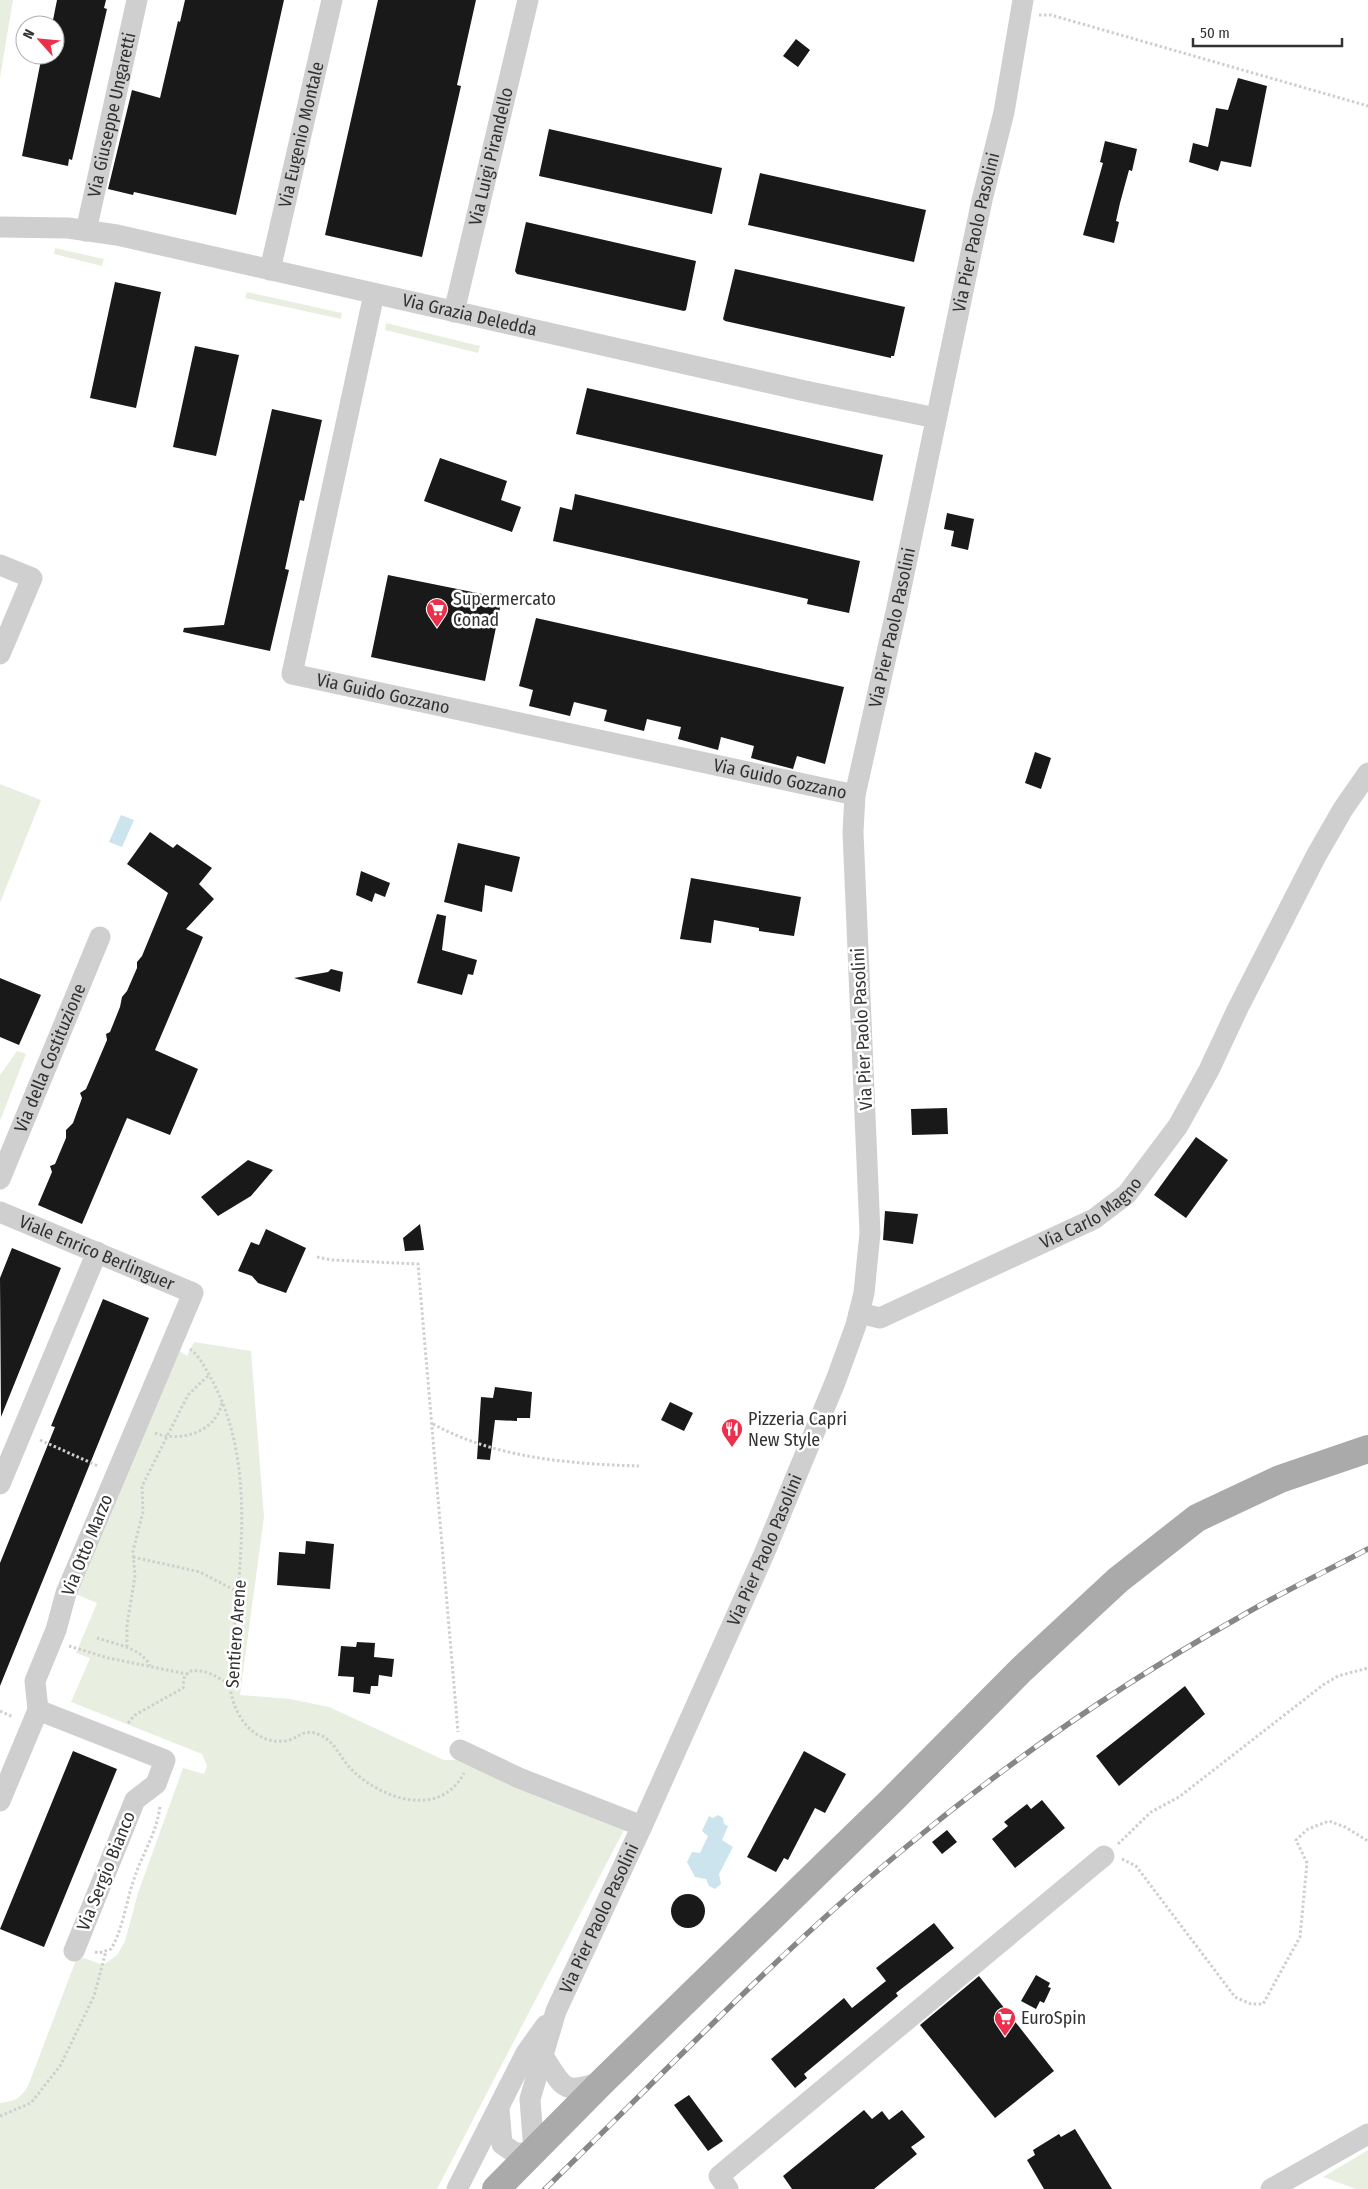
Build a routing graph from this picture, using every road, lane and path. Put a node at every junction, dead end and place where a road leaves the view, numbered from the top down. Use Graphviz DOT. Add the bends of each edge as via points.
graph roads {
  1 [pos="137,0"];
  2 [pos="332,0"];
  3 [pos="528,0"];
  4 [pos="1022,9"];
  5 [pos="1368,106"];
  6 [pos="0,227"];
  7 [pos="86,231"];
  8 [pos="270,270"];
  9 [pos="374,294"];
  10 [pos="454,312"];
  11 [pos="936,418"];
  12 [pos="0,564"];
  13 [pos="0,654"];
  14 [pos="1368,773"];
  15 [pos="855,795"];
  16 [pos="100,937"];
  17 [pos="0,1179"];
  18 [pos="0,1212"];
  19 [pos="97,1252"];
  20 [pos="317,1257"];
  21 [pos="194,1293"];
  22 [pos="859,1313"];
  23 [pos="173,1338"];
  24 [pos="209,1375"];
  25 [pos="222,1400"];
  26 [pos="433,1424"];
  27 [pos="135,1426"];
  28 [pos="22,1432"];
  29 [pos="166,1438"];
  30 [pos="1368,1449"];
  31 [pos="639,1466"];
  32 [pos="116,1474"];
  33 [pos="0,1484"];
  34 [pos="133,1557"];
  35 [pos="238,1592"];
  36 [pos="97,1638"];
  37 [pos="52,1640"];
  38 [pos="127,1647"];
  39 [pos="150,1666"];
  40 [pos="1368,1668"];
  41 [pos="187,1674"];
  42 [pos="230,1685"];
  43 [pos="38,1710"];
  44 [pos="119,1742"];
  45 [pos="460,1750"];
  46 [pos="482,1761"];
  47 [pos="156,1784"];
  48 [pos="0,1801"];
  49 [pos="642,1826"];
  50 [pos="1368,1841"];
  51 [pos="1101,1859"];
  52 [pos="75,1948"];
  53 [pos="106,1951"];
  54 [pos="556,2011"];
  55 [pos="543,2056"];
  56 [pos="603,2081"];
  57 [pos="499,2109"];
  58 [pos="0,2116"];
  59 [pos="1368,2134"];
  60 [pos="534,2153"];
  61 [pos="457,2189"];
  62 [pos="496,2189"];
  63 [pos="728,2189"];
  64 [pos="1271,2189"];
  1 -- 7 [label="street, Via Giuseppe Ungaretti"];
  2 -- 8 [label="street, Via Eugenio Montale"];
  3 -- 10 [label="street, Via Luigi Pirandello"];
  4 -- 5 [label="path"];
  4 -- 11 [label="street, Via Pier Paolo Pasolini" via="1004,112"];
  6 -- 7 [label="street, Via Grazia Deledda"];
  7 -- 8 [label="street, Via Grazia Deledda"];
  8 -- 9 [label="street, Via Grazia Deledda"];
  9 -- 10 [label="street, Via Grazia Deledda"];
  9 -- 15 [label="street, Via Guido Gozzano" via="292,674"];
  10 -- 11 [label="street, Via Grazia Deledda"];
  11 -- 15 [label="street, Via Pier Paolo Pasolini"];
  12 -- 13 [label="street" via="32,578"];
  14 -- 22 [label="street, Via Carlo Magno" via="1342,809 1316,856 1178,1126 1127,1194 1094,1218 880,1318"];
  15 -- 22 [label="street, Via Pier Paolo Pasolini" via="853,832 870,1233 868,1266"];
  16 -- 17 [label="street, Via della Costituzione"];
  18 -- 19 [label="street, Viale Enrico Berlinguer"];
  19 -- 21 [label="street, Viale Enrico Berlinguer"];
  19 -- 28 [label="street"];
  20 -- 26 [label="path" via="418,1264"];
  21 -- 23 [label="street, Via Otto Marzo"];
  22 -- 49 [label="street, Via Pier Paolo Pasolini" via="836,1380 771,1537"];
  23 -- 24 [label="path, Sentiero Arene" via="193,1350"];
  23 -- 27 [label="street, Via Otto Marzo"];
  24 -- 25 [label="path, Sentiero Arene"];
  24 -- 29 [label="path" via="188,1395"];
  25 -- 29 [label="path" via="217,1417 201,1430 193,1435"];
  25 -- 35 [label="path, Sentiero Arene" via="240,1475 242,1536"];
  26 -- 31 [label="path" via="474,1444 505,1451 606,1465"];
  26 -- 45 [label="path"];
  27 -- 29 [label="path"];
  27 -- 32 [label="street, Via Otto Marzo"];
  28 -- 32 [label="path"];
  28 -- 33 [label="street"];
  29 -- 34 [label="path" via="142,1486 144,1512"];
  30 -- 56 [label="main road" via="1280,1479 1198,1518 1118,1580 1021,1670"];
  32 -- 37 [label="street, Via Otto Marzo" via="66,1593"];
  34 -- 35 [label="path" via="200,1572"];
  34 -- 38 [label="path" via="135,1582 127,1626"];
  35 -- 42 [label="path, Sentiero Arene"];
  36 -- 38 [label="path"];
  37 -- 39 [label="path" via="108,1658"];
  37 -- 43 [label="street, Via Otto Marzo" via="36,1681"];
  38 -- 39 [label="path" via="147,1659"];
  39 -- 41 [label="path"];
  40 -- 51 [label="path" via="1338,1676 1323,1685 1179,1798 1151,1812"];
  41 -- 42 [label="path" via="201,1670"];
  41 -- 44 [label="path" via="183,1688 126,1724"];
  42 -- 46 [label="path, Sentiero Arene" via="234,1706 245,1724 258,1736 273,1741 287,1740 300,1733 320,1734 332,1742 354,1772 404,1800 435,1799 450,1790 466,1770"];
  43 -- 44 [label="street"];
  43 -- 48 [label="street, Via Otto Marzo"];
  44 -- 47 [label="street" via="165,1760"];
  45 -- 46 [label="street"];
  46 -- 49 [label="street"];
  47 -- 52 [label="street, Via Sergio Bianco" via="135,1800"];
  47 -- 53 [label="path" via="161,1801 158,1823 135,1877 117,1939"];
  49 -- 54 [label="street, Via Pier Paolo Pasolini"];
  50 -- 51 [label="path" via="1329,1821 1308,1829 1296,1840 1307,1863 1300,1937 1263,2004 1251,2004 1235,1997 1136,1866 1121,1858"];
  51 -- 63 [label="street" via="719,2176"];
  52 -- 53 [label="path" via="99,1953"];
  53 -- 58 [label="path" via="94,1996 60,2066 31,2103"];
  54 -- 55 [label="street, Via Pier Paolo Pasolini"];
  54 -- 57 [label="street, Via Pier Paolo Pasolini" via="526,2053"];
  55 -- 56 [label="street" via="562,2085 576,2090"];
  55 -- 60 [label="street, Via Pier Paolo Pasolini" via="530,2099"];
  56 -- 60 [label="main road"];
  57 -- 60 [label="street" via="502,2144 515,2153"];
  57 -- 61 [label="street, Via Pier Paolo Pasolini"];
  59 -- 64 [label="street"];
  60 -- 62 [label="main road"];
}
